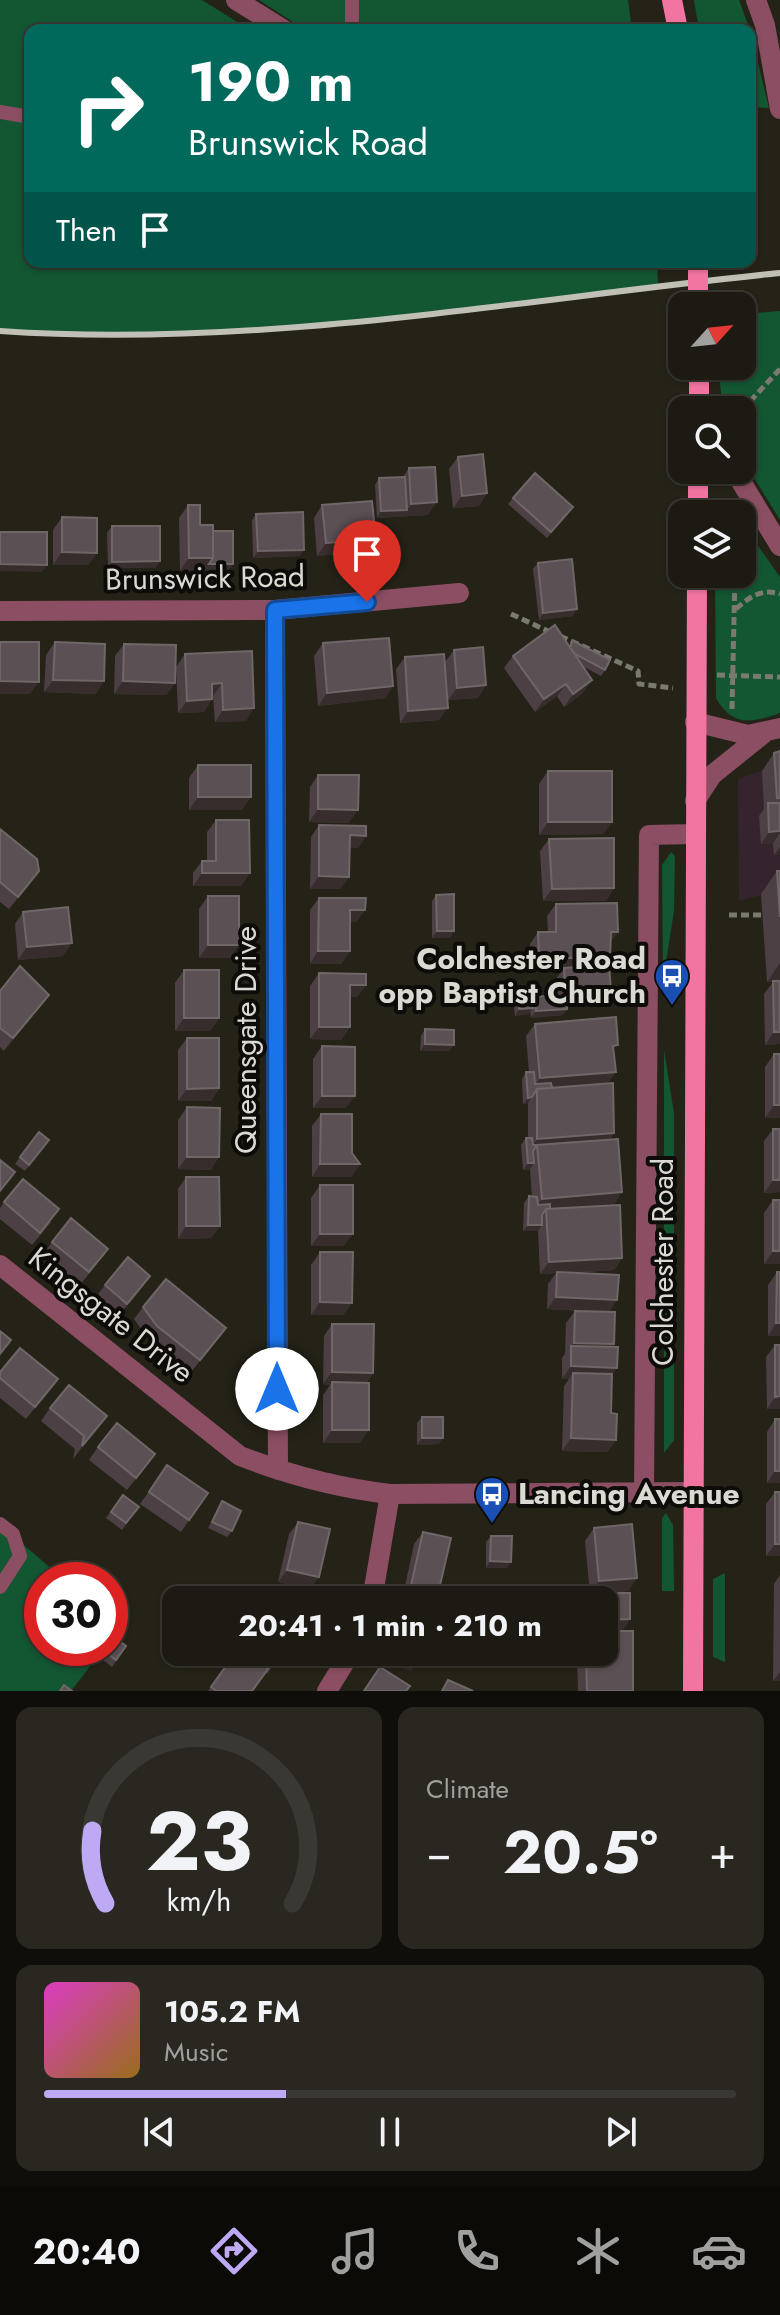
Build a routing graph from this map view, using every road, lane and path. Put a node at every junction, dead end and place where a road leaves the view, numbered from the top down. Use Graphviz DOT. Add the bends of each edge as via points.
graph roads {
  1 [pos="236,0"];
  2 [pos="352,0"];
  3 [pos="672,0"];
  4 [pos="756,0"];
  5 [pos="274,24"];
  6 [pos="352,24"];
  7 [pos="677,24"];
  8 [pos="780,109"];
  9 [pos="0,112"];
  10 [pos="24,116"];
  11 [pos="698,268"];
  12 [pos="698,292"];
  13 [pos="780,369"];
  14 [pos="753,396"];
  15 [pos="742,484"];
  16 [pos="780,546"];
  17 [pos="697,588"];
  18 [pos="735,588"];
  19 [pos="459,593"];
  20 [pos="780,594"];
  21 [pos="735,609"];
  22 [pos="275,610"];
  23 [pos="0,611"];
  24 [pos="511,614"];
  25 [pos="780,677"];
  26 [pos="674,689"];
  27 [pos="695,722"];
  28 [pos="772,731"];
  29 [pos="695,801"];
  30 [pos="695,834"];
  31 [pos="729,915"];
  32 [pos="763,915"];
  33 [pos="0,1265"];
  34 [pos="278,1470"];
  35 [pos="644,1492"];
  36 [pos="692,1492"];
  37 [pos="390,1494"];
  38 [pos="0,1524"];
  39 [pos="374,1586"];
  40 [pos="0,1587"];
  41 [pos="342,1666"];
  42 [pos="327,1691"];
  43 [pos="693,1691"];
  1 -- 5 [label="street"];
  2 -- 6 [label="lane"];
  3 -- 7 [label="main road"];
  4 -- 8 [label="street"];
  9 -- 10 [label="lane"];
  11 -- 12 [label="main road, bridge"];
  13 -- 14 [label="path"];
  15 -- 16 [label="street"];
  17 -- 27 [label="main road, Colchester Road"];
  18 -- 21 [label="path"];
  19 -- 22 [label="street, Brunswick Road"];
  20 -- 21 [label="path" via="758,594"];
  21 -- 25 [label="path" via="733,675"];
  22 -- 23 [label="street, Brunswick Road"];
  22 -- 34 [label="street, Queensgate Drive"];
  24 -- 26 [label="path" via="638,671 639,684"];
  27 -- 28 [label="street" via="739,734"];
  27 -- 29 [label="main road, Colchester Road"];
  28 -- 29 [label="street" via="712,775"];
  29 -- 30 [label="main road, Colchester Road"];
  30 -- 35 [label="street, Colchester Road" via="649,835"];
  30 -- 36 [label="main road, Colchester Road"];
  31 -- 32 [label="path"];
  33 -- 34 [label="street, Kingsgate Drive" via="240,1456"];
  34 -- 37 [label="street, Kingsgate Drive" via="349,1490"];
  35 -- 36 [label="street, Kingsgate Drive"];
  35 -- 37 [label="street, Kingsgate Drive"];
  36 -- 43 [label="main road, Colchester Road"];
  37 -- 39 [label="street"];
  38 -- 40 [label="lane" via="13,1534 20,1556"];
  41 -- 42 [label="street"];
}
